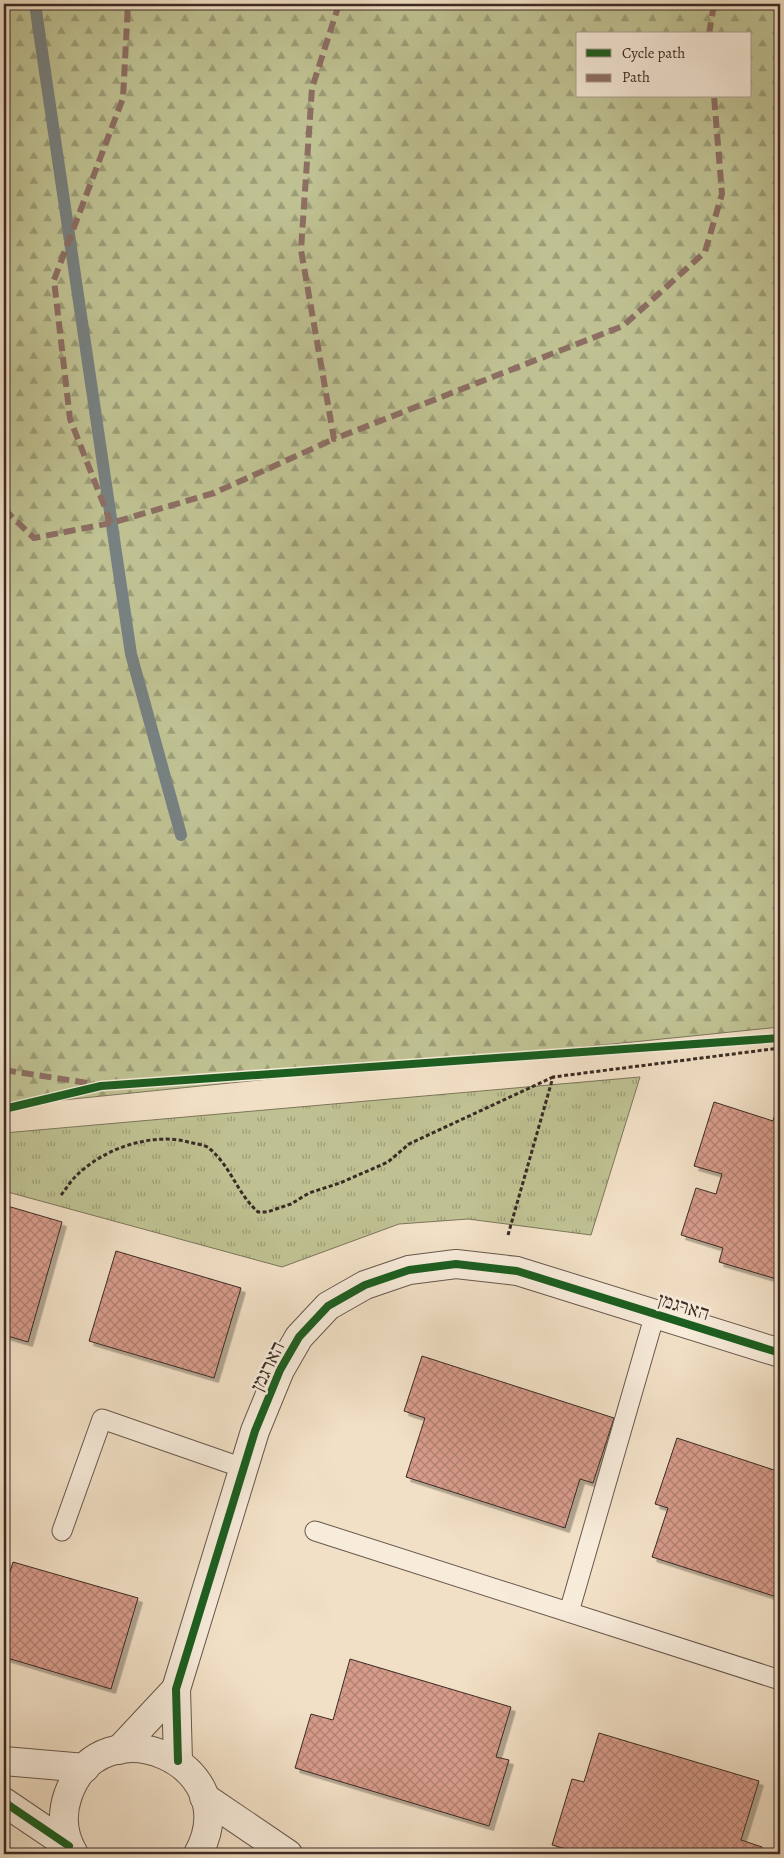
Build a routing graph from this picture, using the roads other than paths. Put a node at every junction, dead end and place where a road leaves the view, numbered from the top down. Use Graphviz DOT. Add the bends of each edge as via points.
graph roads {
  1 [pos="655,1314"];
  2 [pos="780,1353"];
  3 [pos="243,1468"];
  4 [pos="62,1531"];
  5 [pos="315,1531"];
  6 [pos="569,1612"];
  7 [pos="780,1680"];
  8 [pos="176,1689"];
  9 [pos="119,1750"];
  10 [pos="4,1761"];
  11 [pos="178,1761"];
  12 [pos="85,1768"];
  13 [pos="204,1797"];
  14 [pos="4,1802"];
  15 [pos="71,1850"];
  16 [pos="198,1854"];
  17 [pos="288,1854"];
  1 -- 2 [label="street, הארגמן"];
  1 -- 3 [label="street, הארגמן" via="517,1271 456,1264 408,1270 365,1285 328,1306 299,1337 280,1370"];
  1 -- 6 [label="lane"];
  3 -- 4 [label="lane" via="102,1419"];
  3 -- 8 [label="street, הארגמן"];
  5 -- 6 [label="lane"];
  6 -- 7 [label="lane"];
  8 -- 9 [label="street, הארגמן"];
  8 -- 11 [label="street, הארגמן"];
  9 -- 11 [label="street" via="158,1751"];
  9 -- 12 [label="street" via="101,1756"];
  10 -- 12 [label="street"];
  11 -- 13 [label="street" via="194,1777"];
  12 -- 15 [label="street" via="72,1785 65,1805 64,1826"];
  13 -- 16 [label="street" via="208,1820"];
  13 -- 17 [label="street"];
  14 -- 15 [label="street"];
}
